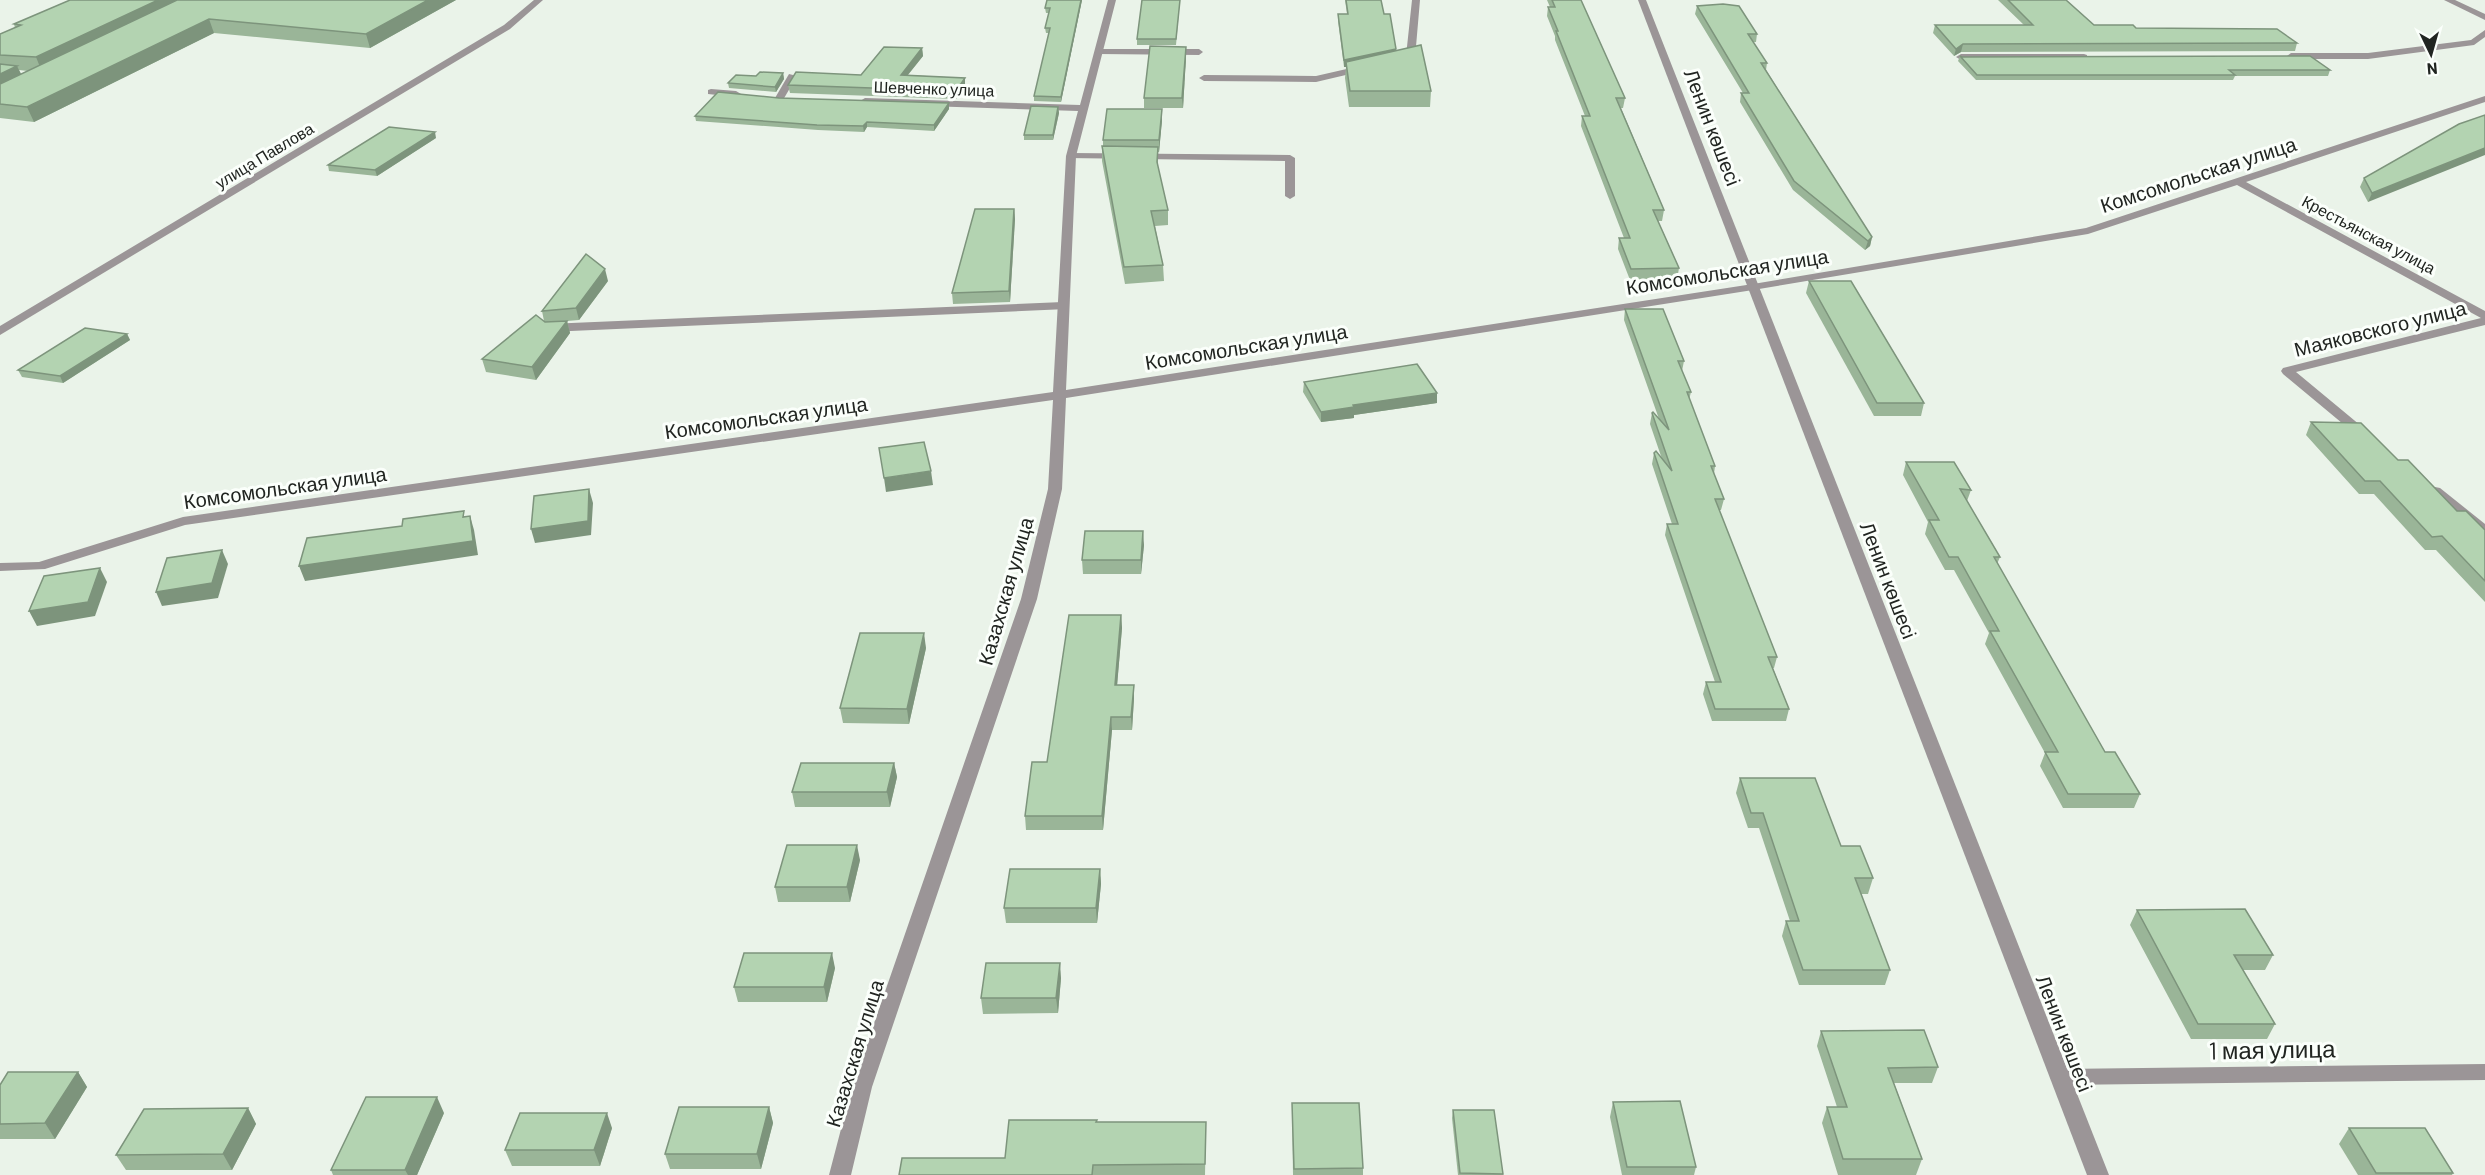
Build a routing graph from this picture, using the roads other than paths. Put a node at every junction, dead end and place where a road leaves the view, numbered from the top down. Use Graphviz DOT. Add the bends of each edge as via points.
graph roads {
  1 [pos="539,0"];
  2 [pos="1112,0"];
  3 [pos="1416,0"];
  4 [pos="1642,0"];
  5 [pos="2448,0"];
  6 [pos="2485,17"];
  7 [pos="2485,33"];
  8 [pos="1099,51"];
  9 [pos="1199,52"];
  10 [pos="2284,56"];
  11 [pos="1961,57"];
  12 [pos="2093,57"];
  13 [pos="1389,63"];
  14 [pos="1378,65"];
  15 [pos="792,76"];
  16 [pos="1204,78"];
  17 [pos="711,92"];
  18 [pos="746,95"];
  19 [pos="769,97"];
  20 [pos="780,98"];
  21 [pos="792,98"];
  22 [pos="2485,99"];
  23 [pos="850,100"];
  24 [pos="1083,108"];
  25 [pos="1071,156"];
  26 [pos="2237,182"];
  27 [pos="1290,196"];
  28 [pos="1753,287"];
  29 [pos="1063,306"];
  30 [pos="2485,316"];
  31 [pos="2485,321"];
  32 [pos="548,328"];
  33 [pos="0,331"];
  34 [pos="1059,395"];
  35 [pos="2377,444"];
  36 [pos="2422,480"];
  37 [pos="2485,531"];
  38 [pos="0,567"];
  39 [pos="2485,1072"];
  40 [pos="2060,1077"];
  41 [pos="840,1175"];
  42 [pos="2098,1175"];
  1 -- 33 [label="street, улица Павлова" via="507,27"];
  2 -- 8 [label="street, Казахская улица"];
  3 -- 13 [label="street" via="1410,58"];
  4 -- 28 [label="street, Ленин көшесі"];
  5 -- 6 [label="street"];
  7 -- 10 [label="street" via="2474,42 2368,56"];
  8 -- 9 [label="street"];
  8 -- 24 [label="street, Казахская улица"];
  11 -- 12 [label="street"];
  14 -- 16 [label="street" via="1316,79"];
  15 -- 20 [label="street"];
  17 -- 18 [label="street"];
  19 -- 20 [label="street"];
  20 -- 21 [label="street"];
  22 -- 26 [label="street, Комсомольская улица"];
  23 -- 24 [label="street, Шевченко улица"];
  24 -- 25 [label="street, Казахская улица"];
  25 -- 27 [label="street" via="1290,158"];
  25 -- 29 [label="street, Казахская улица"];
  26 -- 28 [label="street, Комсомольская улица" via="2088,231"];
  26 -- 30 [label="street, Крестьянская улица"];
  28 -- 34 [label="street, Комсомольская улица"];
  28 -- 40 [label="street, Ленин көшесі"];
  29 -- 32 [label="street"];
  29 -- 34 [label="street, Казахская улица"];
  31 -- 35 [label="street, Маяковского улица" via="2287,371"];
  34 -- 38 [label="street, Комсомольская улица" via="183,521 40,566"];
  34 -- 41 [label="street, Казахская улица" via="1055,489 1029,599 862,1087"];
  36 -- 37 [label="street"];
  39 -- 40 [label="street, 1 мая улица"];
  40 -- 42 [label="street, Ленин көшесі"];
}
